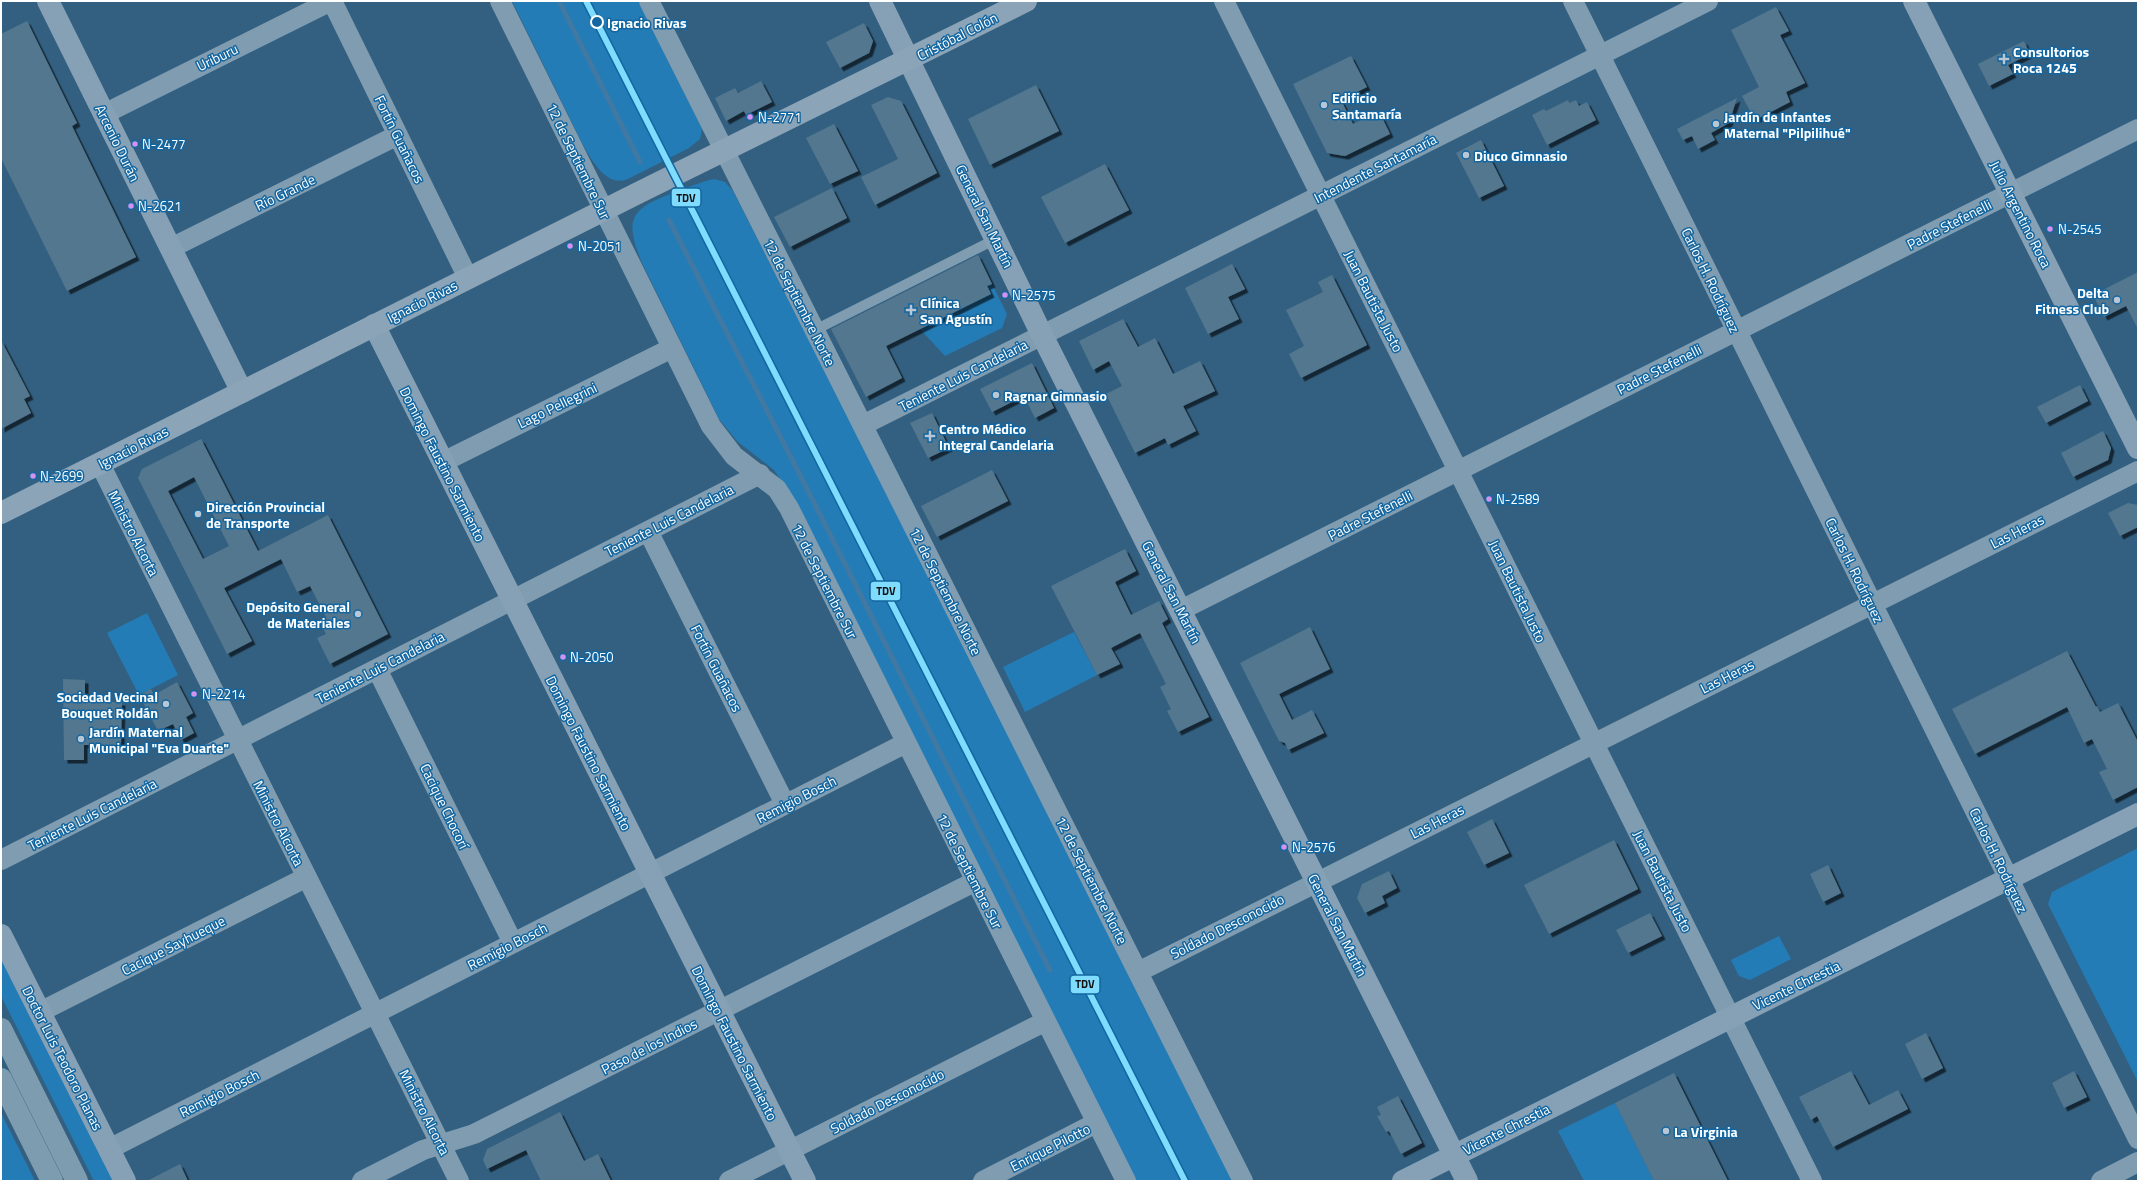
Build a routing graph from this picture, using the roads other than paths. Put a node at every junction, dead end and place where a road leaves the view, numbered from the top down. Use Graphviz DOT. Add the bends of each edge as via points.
graph roads {
  1 [pos="48,1"];
  2 [pos="331,1"];
  3 [pos="500,1"];
  4 [pos="649,1"];
  5 [pos="880,1"];
  6 [pos="1026,1"];
  7 [pos="1224,1"];
  8 [pos="1573,1"];
  9 [pos="1708,1"];
  10 [pos="1914,1"];
  11 [pos="1600,55"];
  12 [pos="909,60"];
  13 [pos="104,114"];
  14 [pos="2138,129"];
  15 [pos="398,135"];
  16 [pos="724,150"];
  17 [pos="2010,193"];
  18 [pos="1321,195"];
  19 [pos="604,210"];
  20 [pos="996,239"];
  21 [pos="171,248"];
  22 [pos="468,278"];
  23 [pos="374,325"];
  24 [pos="815,330"];
  25 [pos="1736,331"];
  26 [pos="1042,335"];
  27 [pos="672,348"];
  28 [pos="242,392"];
  29 [pos="863,425"];
  30 [pos="2138,448"];
  31 [pos="442,462"];
  32 [pos="100,464"];
  33 [pos="1458,470"];
  34 [pos="2138,471"];
  35 [pos="760,474"];
  36 [pos="1,513"];
  37 [pos="648,531"];
  38 [pos="512,600"];
  39 [pos="1872,604"];
  40 [pos="1181,610"];
  41 [pos="377,669"];
  42 [pos="237,740"];
  43 [pos="906,743"];
  44 [pos="1594,743"];
  45 [pos="785,804"];
  46 [pos="2138,814"];
  47 [pos="1,860"];
  48 [pos="650,874"];
  49 [pos="307,877"];
  50 [pos="2009,879"];
  51 [pos="1316,881"];
  52 [pos="976,882"];
  53 [pos="1,935"];
  54 [pos="513,943"];
  55 [pos="1138,972"];
  56 [pos="719,1010"];
  57 [pos="40,1012"];
  58 [pos="375,1014"];
  59 [pos="1731,1017"];
  60 [pos="1046,1021"];
  61 [pos="1,1029"];
  62 [pos="1,1079"];
  63 [pos="1096,1123"];
  64 [pos="2138,1139"];
  65 [pos="441,1144"];
  66 [pos="109,1149"];
  67 [pos="789,1151"];
  68 [pos="1454,1156"];
  69 [pos="2138,1162"];
  70 [pos="52,1181"];
  71 [pos="77,1181"];
  72 [pos="125,1181"];
  73 [pos="362,1181"];
  74 [pos="459,1181"];
  75 [pos="729,1181"];
  76 [pos="805,1181"];
  77 [pos="983,1181"];
  78 [pos="1126,1181"];
  79 [pos="1243,1181"];
  80 [pos="1403,1181"];
  81 [pos="1466,1181"];
  82 [pos="1812,1181"];
  83 [pos="2101,1181"];
  1 -- 13 [label="main road, Arcenio Durán"];
  2 -- 13 [label="street, Uriburu"];
  2 -- 15 [label="street, Fortín Guañacos"];
  3 -- 19 [label="street, 12 de Septiembre Sur"];
  4 -- 16 [label="street, 12 de Septiembre Norte"];
  5 -- 12 [label="main road, General San Martín"];
  6 -- 12 [label="main road, Cristóbal Colón"];
  7 -- 18 [label="street, Juan Bautista Justo"];
  8 -- 11 [label="street, Carlos H. Rodríguez"];
  9 -- 11 [label="street, Intendente Santamaría"];
  10 -- 17 [label="main road, Julio Argentino Roca"];
  11 -- 18 [label="street, Intendente Santamaría"];
  11 -- 25 [label="street, Carlos H. Rodríguez"];
  12 -- 16 [label="main road, Ignacio Rivas"];
  12 -- 20 [label="main road, General San Martín"];
  13 -- 21 [label="main road, Arcenio Durán"];
  14 -- 17 [label="street, Padre Stefenelli"];
  15 -- 21 [label="street, Río Grande"];
  15 -- 22 [label="street, Fortín Guañacos"];
  16 -- 19 [label="main road, Ignacio Rivas"];
  16 -- 24 [label="street, 12 de Septiembre Norte"];
  17 -- 25 [label="street, Padre Stefenelli"];
  17 -- 30 [label="main road, Julio Argentino Roca"];
  18 -- 26 [label="street, Intendente Santamaría"];
  18 -- 33 [label="street, Juan Bautista Justo"];
  19 -- 22 [label="main road, Ignacio Rivas"];
  19 -- 27 [label="street, 12 de Septiembre Sur"];
  20 -- 24 [label="lane"];
  20 -- 26 [label="main road, General San Martín"];
  21 -- 28 [label="main road, Arcenio Durán"];
  22 -- 23 [label="main road, Ignacio Rivas"];
  23 -- 28 [label="main road, Ignacio Rivas"];
  23 -- 31 [label="main road, Domingo Faustino Sarmiento"];
  24 -- 29 [label="street, 12 de Septiembre Norte"];
  25 -- 33 [label="street, Padre Stefenelli"];
  25 -- 39 [label="street, Carlos H. Rodríguez"];
  26 -- 29 [label="street, Teniente Luis Candelaria"];
  26 -- 40 [label="main road, General San Martín"];
  27 -- 31 [label="street, Lago Pellegrini"];
  27 -- 35 [label="street, 12 de Septiembre Sur" via="718,436 734,456"];
  28 -- 32 [label="main road, Ignacio Rivas"];
  29 -- 55 [label="street, 12 de Septiembre Norte"];
  31 -- 38 [label="main road, Domingo Faustino Sarmiento"];
  32 -- 36 [label="main road, Ignacio Rivas"];
  32 -- 42 [label="street, Ministro Alcorta"];
  33 -- 40 [label="street, Padre Stefenelli"];
  33 -- 44 [label="street, Juan Bautista Justo"];
  34 -- 39 [label="street, Las Heras"];
  35 -- 37 [label="street, Teniente Luis Candelaria"];
  35 -- 43 [label="street, 12 de Septiembre Sur" via="777,489 789,508"];
  37 -- 38 [label="street, Teniente Luis Candelaria"];
  37 -- 45 [label="street, Fortín Guañacos"];
  38 -- 41 [label="street, Teniente Luis Candelaria"];
  38 -- 48 [label="main road, Domingo Faustino Sarmiento"];
  39 -- 44 [label="street, Las Heras"];
  39 -- 50 [label="street, Carlos H. Rodríguez"];
  40 -- 51 [label="main road, General San Martín"];
  41 -- 42 [label="street, Teniente Luis Candelaria"];
  41 -- 54 [label="street, Cacique Chocorí"];
  42 -- 47 [label="street, Teniente Luis Candelaria"];
  42 -- 49 [label="street, Ministro Alcorta"];
  43 -- 45 [label="street, Remigio Bosch"];
  43 -- 52 [label="street, 12 de Septiembre Sur"];
  44 -- 51 [label="street, Las Heras"];
  44 -- 59 [label="street, Juan Bautista Justo"];
  45 -- 48 [label="street, Remigio Bosch"];
  46 -- 50 [label="main road, Vicente Chrestia"];
  48 -- 54 [label="street, Remigio Bosch"];
  48 -- 56 [label="main road, Domingo Faustino Sarmiento"];
  49 -- 57 [label="street, Cacique Sayhueque"];
  49 -- 58 [label="street, Ministro Alcorta"];
  50 -- 59 [label="main road, Vicente Chrestia"];
  50 -- 64 [label="street, Carlos H. Rodríguez"];
  51 -- 55 [label="street, Soldado Desconocido"];
  51 -- 68 [label="main road, General San Martín"];
  52 -- 56 [label="street, Paso de los Indios"];
  52 -- 60 [label="street, 12 de Septiembre Sur"];
  53 -- 57 [label="main road, Doctor Luis Teodoro Planas"];
  54 -- 58 [label="street, Remigio Bosch"];
  55 -- 79 [label="street, 12 de Septiembre Norte"];
  56 -- 65 [label="street, Paso de los Indios" via="474,1134"];
  56 -- 67 [label="main road, Domingo Faustino Sarmiento"];
  57 -- 66 [label="main road, Doctor Luis Teodoro Planas"];
  58 -- 65 [label="street, Ministro Alcorta"];
  58 -- 66 [label="street, Remigio Bosch"];
  59 -- 68 [label="main road, Vicente Chrestia"];
  59 -- 82 [label="street, Juan Bautista Justo"];
  60 -- 63 [label="street, 12 de Septiembre Sur"];
  60 -- 67 [label="street, Soldado Desconocido"];
  61 -- 71 [label="highway"];
  62 -- 70 [label="highway"];
  63 -- 77 [label="street, Enrique Pilotto"];
  63 -- 78 [label="street, 12 de Septiembre Sur"];
  65 -- 73 [label="street, Paso de los Indios" via="423,1150"];
  65 -- 74 [label="street, Ministro Alcorta"];
  66 -- 72 [label="main road, Doctor Luis Teodoro Planas"];
  67 -- 75 [label="street, Soldado Desconocido"];
  67 -- 76 [label="main road, Domingo Faustino Sarmiento"];
  68 -- 80 [label="main road, Vicente Chrestia"];
  68 -- 81 [label="main road, General San Martín"];
  69 -- 83 [label="street"];
}
